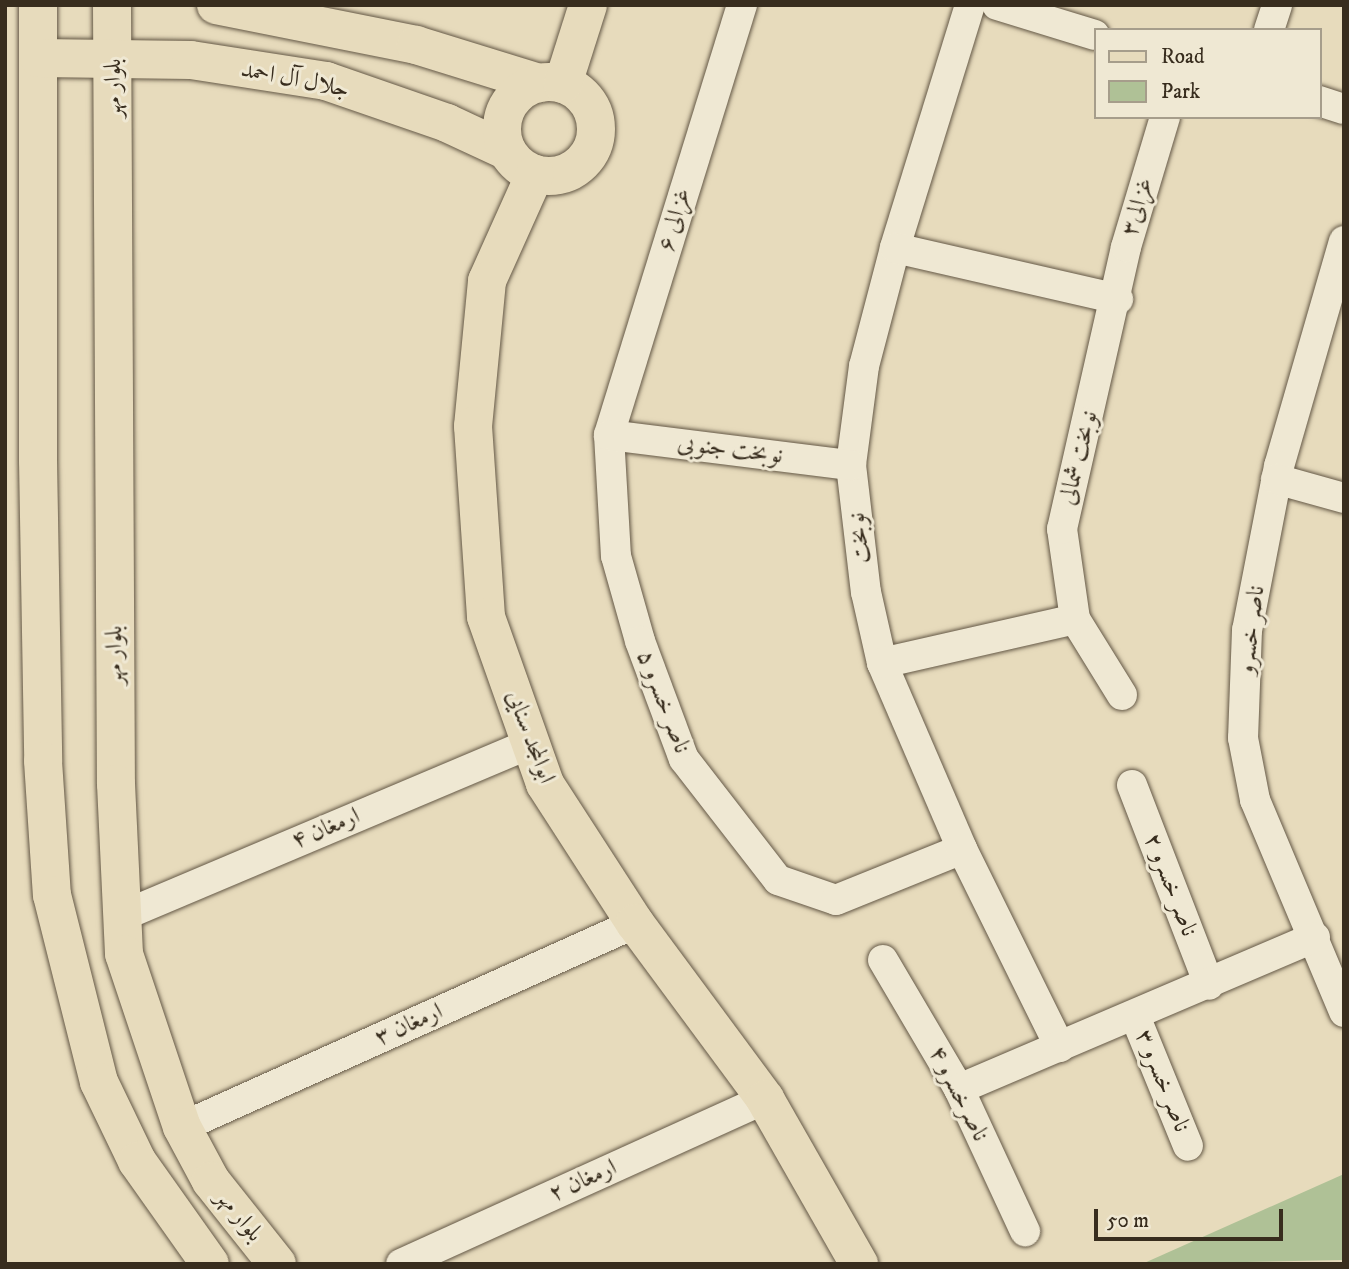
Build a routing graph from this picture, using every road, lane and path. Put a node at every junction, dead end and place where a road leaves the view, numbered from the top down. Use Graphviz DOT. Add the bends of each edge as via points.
graph roads {
  1 [pos="38,5"];
  2 [pos="112,5"];
  3 [pos="216,5"];
  4 [pos="588,5"];
  5 [pos="742,5"];
  6 [pos="970,5"];
  7 [pos="998,5"];
  8 [pos="1277,5"];
  9 [pos="1046,13"];
  10 [pos="1270,28"];
  11 [pos="1094,36"];
  12 [pos="39,58"];
  13 [pos="114,59"];
  14 [pos="551,84"];
  15 [pos="1321,102"];
  16 [pos="1344,109"];
  17 [pos="1164,119"];
  18 [pos="521,163"];
  19 [pos="1344,241"];
  20 [pos="895,248"];
  21 [pos="1118,299"];
  22 [pos="609,435"];
  23 [pos="851,465"];
  24 [pos="1276,479"];
  25 [pos="1344,498"];
  26 [pos="1075,619"];
  27 [pos="882,663"];
  28 [pos="1122,695"];
  29 [pos="531,743"];
  30 [pos="1132,785"];
  31 [pos="962,849"];
  32 [pos="122,916"];
  33 [pos="635,923"];
  34 [pos="1328,950"];
  35 [pos="883,960"];
  36 [pos="1209,985"];
  37 [pos="1344,1012"];
  38 [pos="1135,1016"];
  39 [pos="1060,1047"];
  40 [pos="959,1089"];
  41 [pos="765,1099"];
  42 [pos="182,1127"];
  43 [pos="1188,1146"];
  44 [pos="1025,1231"];
  45 [pos="210,1264"];
  46 [pos="277,1264"];
  47 [pos="401,1264"];
  48 [pos="859,1264"];
  1 -- 12 [label="main road"];
  2 -- 13 [label="main road, بلوار مهر"];
  3 -- 14 [label="main road" via="415,45"];
  4 -- 14 [label="main road"];
  5 -- 22 [label="street, غزالی ۶"];
  6 -- 20 [label="street, نوبخت"];
  7 -- 9 [label="street"];
  8 -- 10 [label="street"];
  9 -- 11 [label="street"];
  12 -- 13 [label="main road, جلال آل احمد"];
  12 -- 45 [label="main road" via="38,473 43,761 52,895 99,1082 138,1161"];
  13 -- 18 [label="main road, جلال آل احمد" via="191,60 326,81 447,122"];
  13 -- 32 [label="main road, بلوار مهر" via="116,784"];
  14 -- 18 [label="main road" via="509,104 502,127"];
  14 -- 18 [label="main road" via="590,107 594,143 570,171"];
  15 -- 16 [label="street"];
  17 -- 21 [label="street, غزالی۳" via="1126,247"];
  18 -- 29 [label="main road, ابوالمجد سنایی" via="487,281 472,426 486,617"];
  19 -- 24 [label="street, ناصر خسرو"];
  20 -- 21 [label="street"];
  20 -- 23 [label="street, نوبخت" via="864,366"];
  21 -- 26 [label="street, نوبخت شمالی" via="1062,529"];
  22 -- 23 [label="street, نوبخت جنوبی"];
  22 -- 31 [label="street, ناصر خسرو ۵" via="616,556 640,641 684,759 778,880 836,900"];
  23 -- 27 [label="street, نوبخت" via="866,592"];
  24 -- 25 [label="street"];
  24 -- 34 [label="street, ناصر خسرو" via="1247,630 1243,738 1255,800"];
  26 -- 27 [label="street"];
  26 -- 28 [label="street, نوبخت شمالی"];
  27 -- 31 [label="street, نوبخت"];
  29 -- 32 [label="street, ارمغان ۴"];
  29 -- 33 [label="main road, ابوالمجد سنایی" via="545,785"];
  30 -- 36 [label="street, ناصر خسرو ۲"];
  31 -- 39 [label="street, نوبخت"];
  32 -- 42 [label="main road, بلوار مهر" via="124,954"];
  33 -- 41 [label="main road, ابوالمجد سنایی"];
  33 -- 42 [label="street, ارمغان ۳"];
  34 -- 36 [label="street"];
  34 -- 37 [label="street, ناصر خسرو"];
  35 -- 40 [label="street, ناصرخسرو ۴"];
  36 -- 38 [label="street"];
  38 -- 39 [label="street"];
  38 -- 43 [label="street, ناصر خسرو ۳"];
  39 -- 40 [label="street"];
  40 -- 44 [label="street, ناصرخسرو ۴"];
  41 -- 47 [label="street, ارمغان ۲"];
  41 -- 48 [label="main road, ابوالمجد سنایی"];
  42 -- 46 [label="main road, بلوار مهر" via="211,1181"];
}
